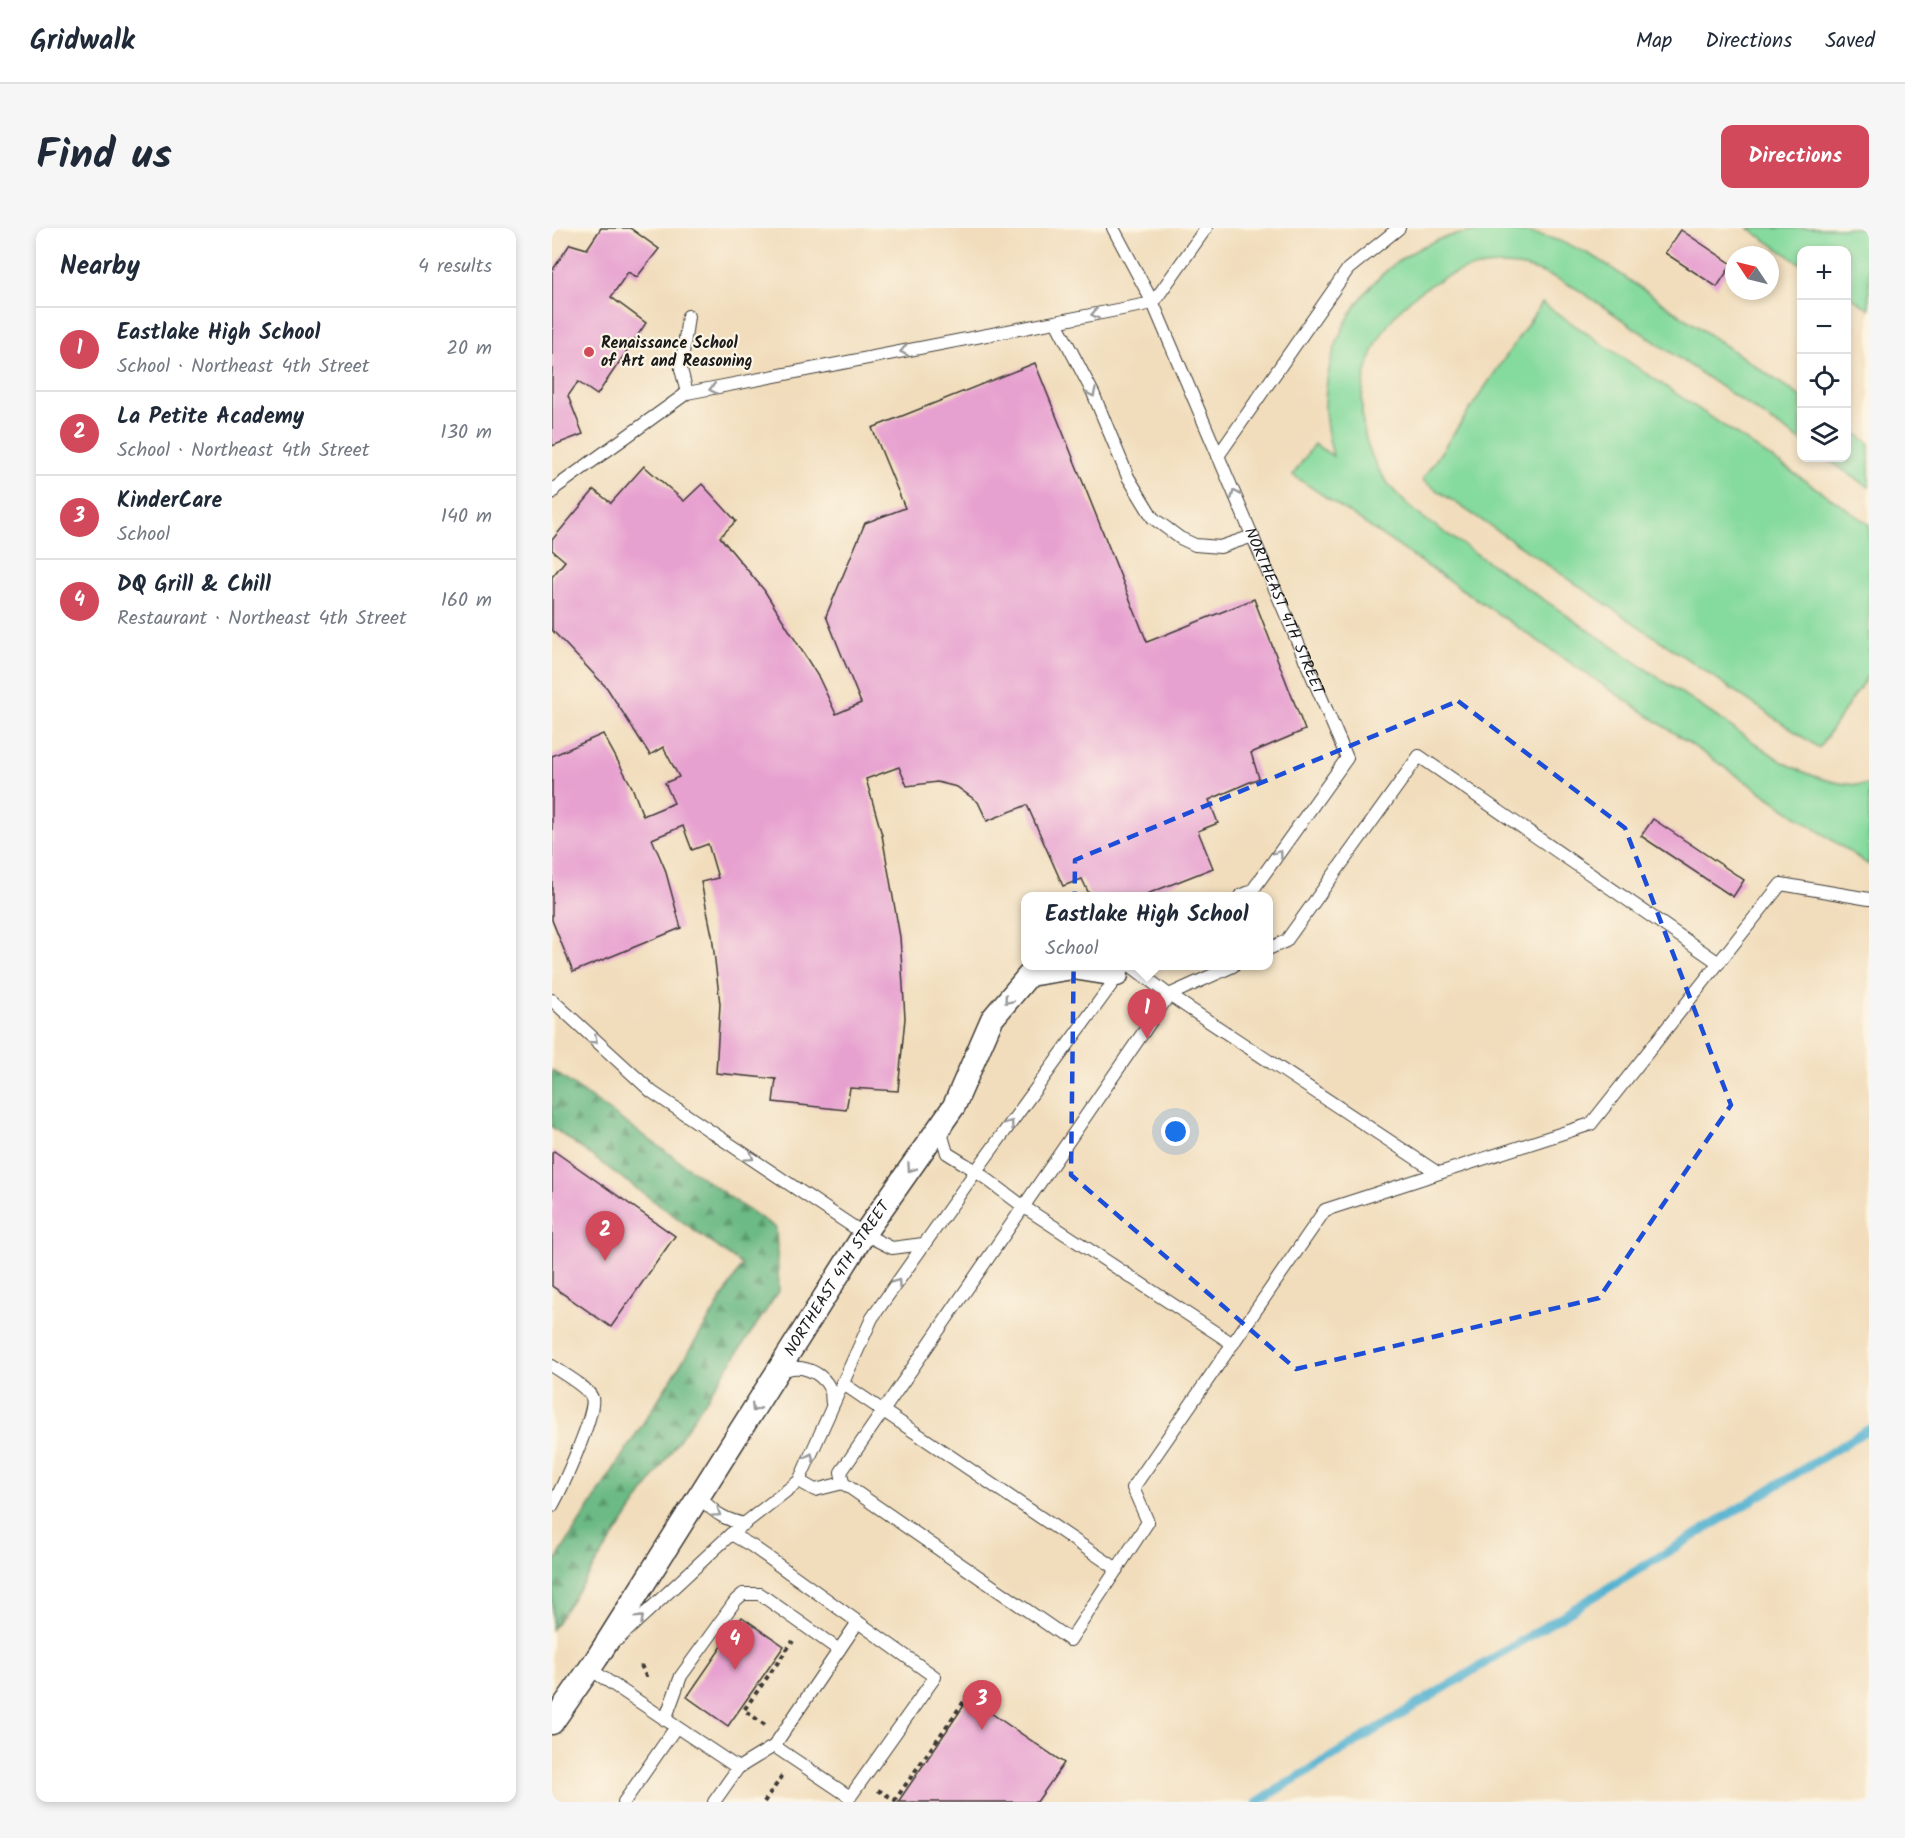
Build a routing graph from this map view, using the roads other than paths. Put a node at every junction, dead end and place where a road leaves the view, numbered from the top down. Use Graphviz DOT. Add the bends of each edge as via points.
graph roads {
  1 [pos="1113,228"];
  2 [pos="1206,228"];
  3 [pos="1399,228"];
  4 [pos="1153,303"];
  5 [pos="688,316"];
  6 [pos="1056,322"];
  7 [pos="687,393"];
  8 [pos="1218,456"];
  9 [pos="552,493"];
  10 [pos="1252,537"];
  11 [pos="1250,892"];
  12 [pos="1869,899"];
  13 [pos="1273,948"];
  14 [pos="1719,963"];
  15 [pos="1060,970"];
  16 [pos="1123,970"];
  17 [pos="1126,970"];
  18 [pos="1224,970"];
  19 [pos="1170,995"];
  20 [pos="552,1000"];
  21 [pos="954,1106"];
  22 [pos="976,1171"];
  23 [pos="1438,1173"];
  24 [pos="1024,1207"];
  25 [pos="864,1234"];
  26 [pos="923,1244"];
  27 [pos="1233,1344"];
  28 [pos="552,1366"];
  29 [pos="842,1383"];
  30 [pos="769,1385"];
  31 [pos="832,1408"];
  32 [pos="883,1411"];
  33 [pos="799,1481"];
  34 [pos="843,1482"];
  35 [pos="703,1490"];
  36 [pos="552,1506"];
  37 [pos="745,1524"];
  38 [pos="731,1534"];
  39 [pos="1117,1569"];
  40 [pos="858,1622"];
  41 [pos="839,1650"];
  42 [pos="593,1664"];
  43 [pos="665,1720"];
  44 [pos="552,1722"];
  45 [pos="676,1727"];
  46 [pos="774,1746"];
  47 [pos="738,1768"];
  48 [pos="624,1802"];
  49 [pos="714,1802"];
  1 -- 4 [label="lane, NORTHEAST 4TH STREET"];
  2 -- 4 [label="lane"];
  3 -- 8 [label="lane" via="1348,269"];
  4 -- 6 [label="lane, one-way"];
  4 -- 8 [label="lane, NORTHEAST 4TH STREET"];
  5 -- 7 [label="lane" via="681,369"];
  6 -- 7 [label="lane, one-way"];
  6 -- 10 [label="lane, one-way" via="1093,393 1128,477 1152,518 1196,545 1220,547"];
  7 -- 9 [label="lane"];
  10 -- 8 [label="lane, NORTHEAST 4TH STREET, one-way"];
  11 -- 10 [label="lane, NORTHEAST 4TH STREET, one-way" via="1347,758"];
  12 -- 14 [label="lane" via="1781,884"];
  13 -- 14 [label="lane" via="1286,941 1419,756"];
  14 -- 23 [label="lane" via="1591,1124"];
  15 -- 21 [label="street, NORTHEAST 4TH STREET, one-way" via="1029,975 992,1019"];
  22 -- 16 [label="lane, NORTHEAST 4TH STREET, one-way"];
  17 -- 19 [label="lane"];
  18 -- 19 [label="lane"];
  19 -- 23 [label="lane"];
  19 -- 24 [label="lane"];
  20 -- 25 [label="lane, one-way" via="652,1092"];
  21 -- 22 [label="lane" via="942,1136 947,1153"];
  21 -- 25 [label="street, NORTHEAST 4TH STREET, one-way"];
  22 -- 24 [label="lane"];
  22 -- 26 [label="lane, NORTHEAST 4TH STREET"];
  23 -- 27 [label="lane" via="1326,1210"];
  24 -- 27 [label="lane"];
  24 -- 32 [label="lane"];
  25 -- 26 [label="lane" via="892,1248"];
  25 -- 30 [label="street, NORTHEAST 4TH STREET"];
  29 -- 26 [label="lane, NORTHEAST 4TH STREET, one-way" via="872,1318"];
  27 -- 39 [label="lane" via="1133,1488 1148,1522"];
  28 -- 36 [label="lane" via="587,1391 593,1405 588,1427"];
  29 -- 31 [label="lane, NORTHEAST 4TH STREET"];
  29 -- 32 [label="lane"];
  30 -- 31 [label="lane" via="782,1371 797,1366 817,1374 831,1389"];
  30 -- 35 [label="street, NORTHEAST 4TH STREET, one-way"];
  33 -- 31 [label="lane, NORTHEAST 4TH STREET, one-way"];
  32 -- 34 [label="lane" via="842,1472"];
  32 -- 39 [label="lane"];
  33 -- 34 [label="lane" via="815,1490"];
  33 -- 37 [label="lane, NORTHEAST 4TH STREET"];
  34 -- 39 [label="lane" via="1070,1640"];
  35 -- 37 [label="lane, one-way" via="702,1500 712,1511"];
  35 -- 42 [label="street, NORTHEAST 4TH STREET"];
  37 -- 38 [label="lane, NORTHEAST 4TH STREET"];
  38 -- 40 [label="lane"];
  42 -- 38 [label="lane, NORTHEAST 4TH STREET, one-way"];
  40 -- 41 [label="lane"];
  40 -- 46 [label="lane" via="935,1677 850,1797"];
  41 -- 43 [label="lane" via="760,1594 742,1594 681,1676"];
  41 -- 46 [label="lane"];
  42 -- 43 [label="lane"];
  42 -- 44 [label="street, NORTHEAST 4TH STREET"];
  43 -- 45 [label="lane"];
  45 -- 47 [label="lane"];
  45 -- 48 [label="lane"];
  46 -- 47 [label="lane"];
  47 -- 49 [label="lane"];
}
